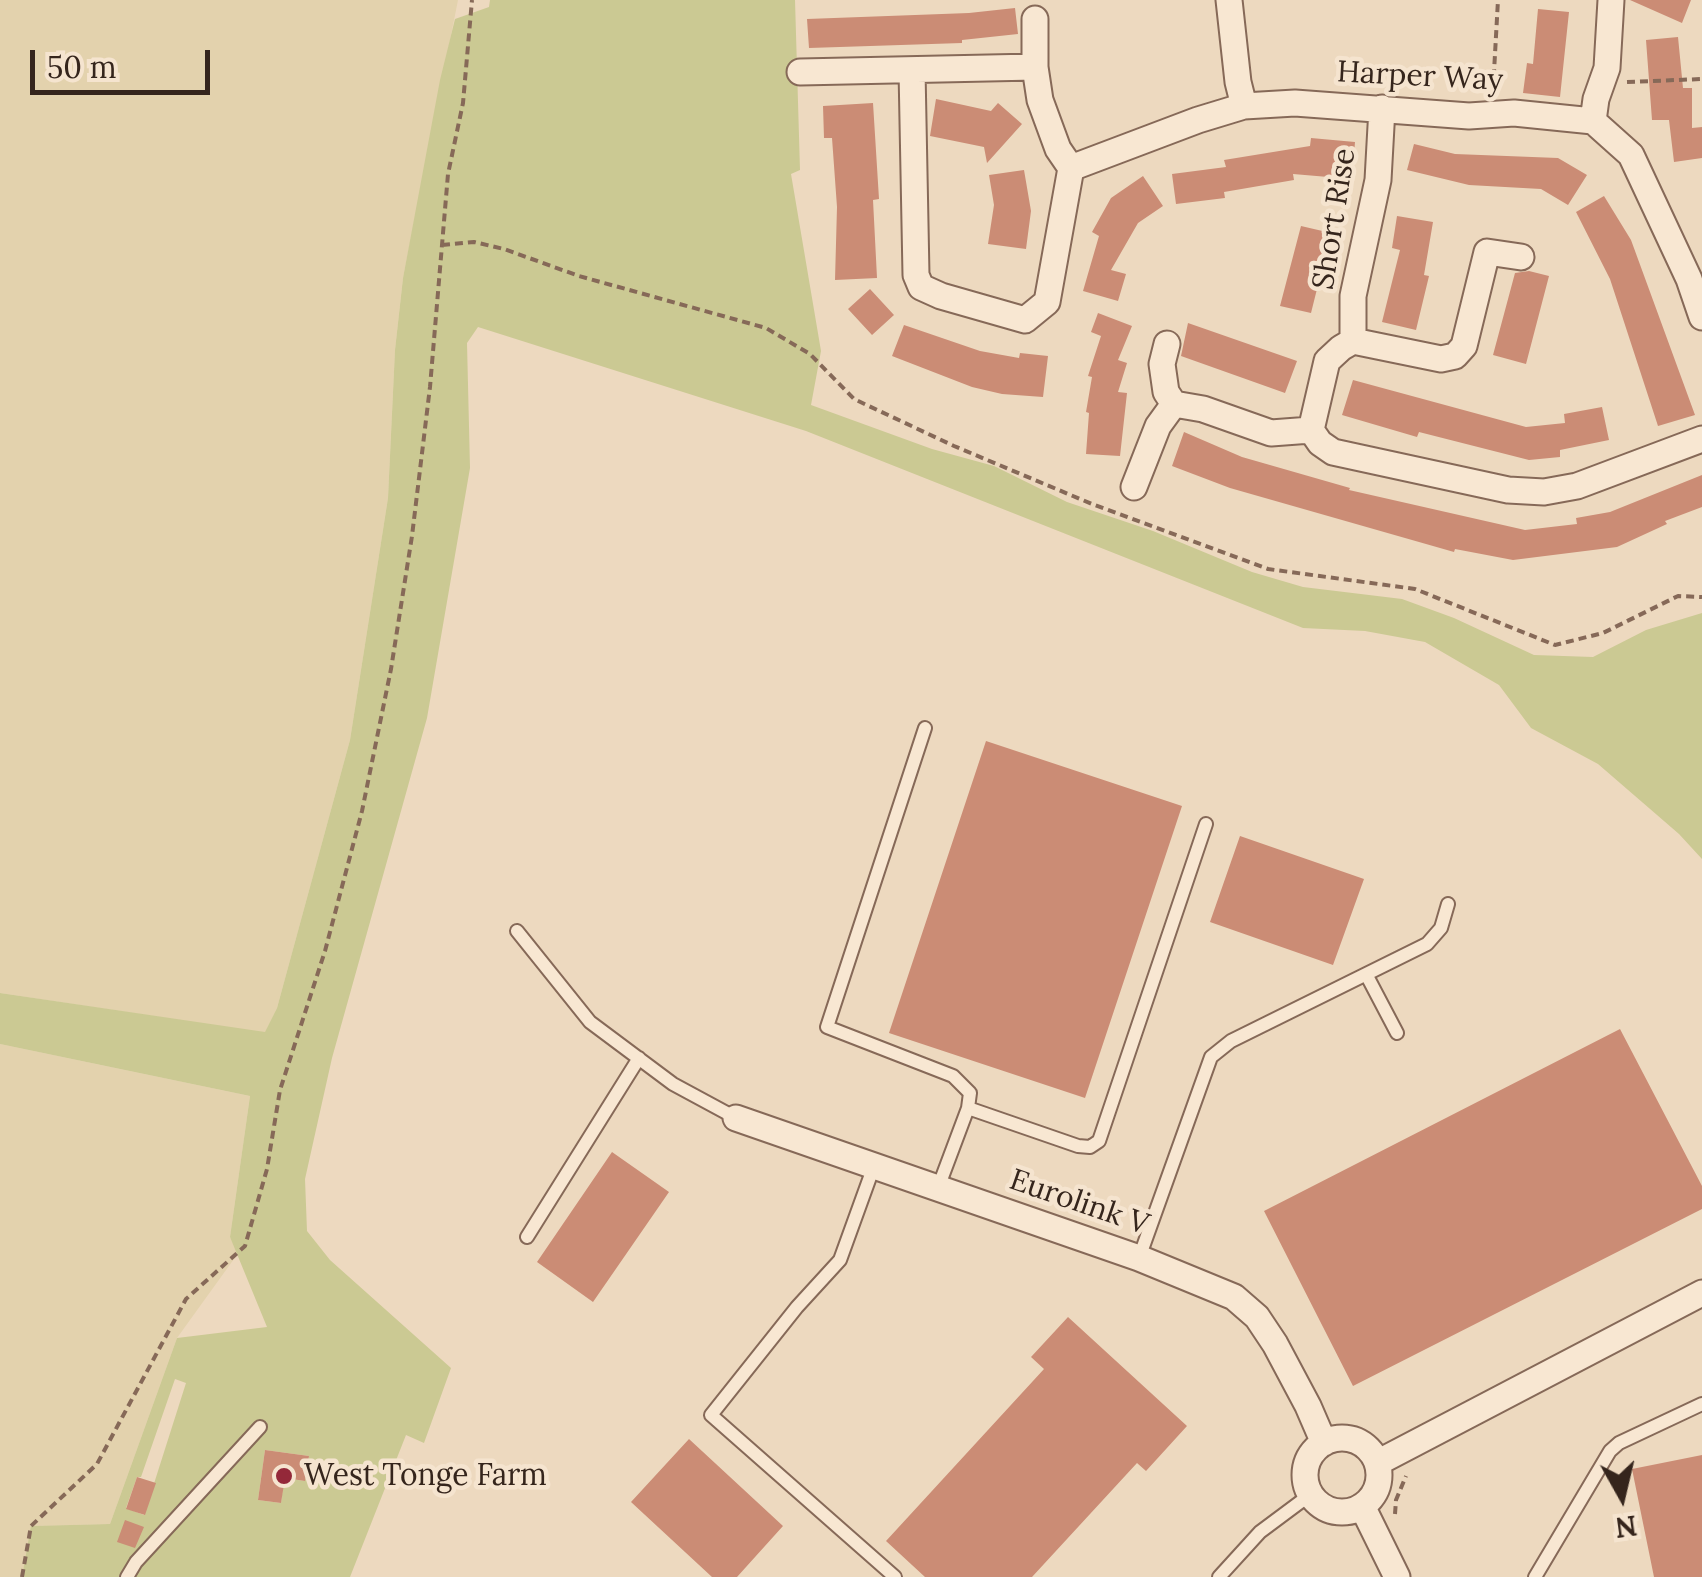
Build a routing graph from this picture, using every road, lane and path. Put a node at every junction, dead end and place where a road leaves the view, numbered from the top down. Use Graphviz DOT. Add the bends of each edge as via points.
graph roads {
  1 [pos="472,0"];
  2 [pos="1229,0"];
  3 [pos="1498,0"];
  4 [pos="1610,0"];
  5 [pos="1036,19"];
  6 [pos="1035,66"];
  7 [pos="912,70"];
  8 [pos="800,72"];
  9 [pos="1702,79"];
  10 [pos="1619,87"];
  11 [pos="1244,106"];
  12 [pos="1382,108"];
  13 [pos="1491,114"];
  14 [pos="1593,120"];
  15 [pos="1070,168"];
  16 [pos="442,245"];
  17 [pos="1522,258"];
  18 [pos="1695,277"];
  19 [pos="1702,317"];
  20 [pos="1353,341"];
  21 [pos="1167,344"];
  22 [pos="1174,404"];
  23 [pos="1311,430"];
  24 [pos="1702,439"];
  25 [pos="1134,488"];
  26 [pos="1702,597"];
  27 [pos="925,728"];
  28 [pos="1206,824"];
  29 [pos="1448,904"];
  30 [pos="518,930"];
  31 [pos="1366,974"];
  32 [pos="1397,1033"];
  33 [pos="639,1058"];
  34 [pos="968,1108"];
  35 [pos="736,1118"];
  36 [pos="874,1166"];
  37 [pos="938,1188"];
  38 [pos="527,1237"];
  39 [pos="1140,1258"];
  40 [pos="1702,1292"];
  41 [pos="1702,1404"];
  42 [pos="260,1426"];
  43 [pos="1324,1443"];
  44 [pos="1377,1463"];
  45 [pos="1410,1471"];
  46 [pos="1310,1494"];
  47 [pos="1362,1506"];
  48 [pos="1395,1516"];
  49 [pos="22,1577"];
  50 [pos="127,1577"];
  51 [pos="896,1577"];
  52 [pos="1218,1577"];
  53 [pos="1397,1577"];
  54 [pos="1535,1577"];
  1 -- 16 [label="path"];
  2 -- 11 [label="street"];
  3 -- 13 [label="path"];
  4 -- 14 [label="street" via="1606,68"];
  5 -- 6 [label="street"];
  6 -- 7 [label="street"];
  6 -- 15 [label="street" via="1040,100"];
  7 -- 8 [label="street"];
  7 -- 15 [label="street" via="914,260 922,287 1025,320 1039,312 1053,282"];
  9 -- 10 [label="path" via="1627,82 1622,73"];
  11 -- 12 [label="street, Harper Way"];
  11 -- 15 [label="street, Harper Way"];
  12 -- 13 [label="street, Harper Way"];
  12 -- 20 [label="street, Short Rise" via="1378,180 1353,296"];
  13 -- 14 [label="street, Harper Way"];
  14 -- 18 [label="street" via="1631,155"];
  16 -- 26 [label="path" via="474,242 504,249 766,328 810,354 854,399 1092,504 1268,570 1415,590 1555,645 1603,633 1678,596"];
  16 -- 49 [label="path" via="391,669 362,810 280,1090 245,1246 186,1299 97,1464 32,1526"];
  17 -- 20 [label="street" via="1487,252 1464,346 1455,356 1441,359"];
  18 -- 19 [label="street"];
  20 -- 23 [label="street" via="1327,361"];
  21 -- 22 [label="street" via="1162,364"];
  22 -- 23 [label="street" via="1271,433"];
  22 -- 25 [label="street"];
  23 -- 24 [label="street" via="1333,452 1544,492"];
  27 -- 34 [label="lane" via="827,1027 954,1076 970,1093"];
  28 -- 34 [label="lane" via="1099,1141 1078,1146"];
  29 -- 31 [label="lane" via="1434,938"];
  30 -- 33 [label="lane" via="590,1022"];
  31 -- 32 [label="lane"];
  31 -- 39 [label="lane" via="1211,1057"];
  33 -- 35 [label="lane"];
  33 -- 38 [label="lane"];
  34 -- 37 [label="lane"];
  35 -- 36 [label="street, Eurolink V"];
  36 -- 37 [label="street, Eurolink V"];
  36 -- 51 [label="lane" via="840,1260 710,1415"];
  37 -- 39 [label="street, Eurolink V"];
  39 -- 43 [label="street, Eurolink V" via="1234,1296 1257,1317"];
  40 -- 44 [label="street"];
  41 -- 54 [label="lane" via="1610,1452"];
  42 -- 50 [label="lane"];
  43 -- 44 [label="street" via="1361,1443"];
  43 -- 46 [label="street" via="1308,1460"];
  44 -- 47 [label="street" via="1378,1487"];
  45 -- 48 [label="path"];
  46 -- 47 [label="street" via="1328,1510"];
  46 -- 52 [label="lane" via="1260,1532"];
  47 -- 53 [label="street"];
}
